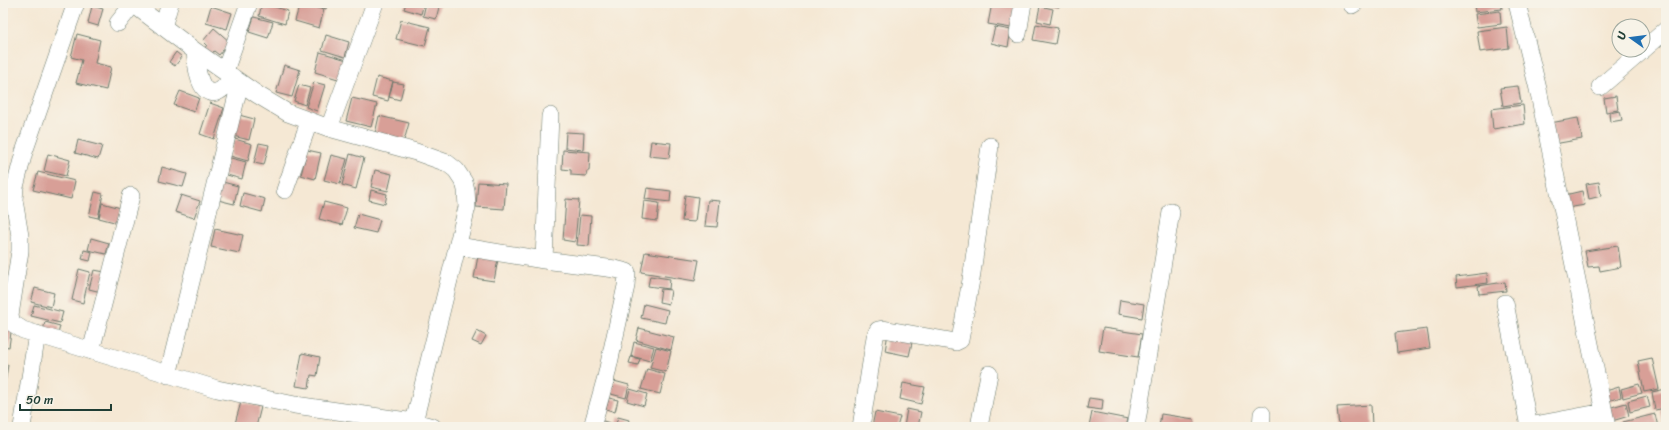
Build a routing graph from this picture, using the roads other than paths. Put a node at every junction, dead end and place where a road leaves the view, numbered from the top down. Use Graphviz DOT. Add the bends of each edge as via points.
graph roads {
  1 [pos="76,3"];
  2 [pos="170,3"];
  3 [pos="249,3"];
  4 [pos="375,3"];
  5 [pos="1023,3"];
  6 [pos="1517,3"];
  7 [pos="132,4"];
  8 [pos="118,23"];
  9 [pos="163,26"];
  10 [pos="1666,30"];
  11 [pos="1018,34"];
  12 [pos="1651,43"];
  13 [pos="195,51"];
  14 [pos="1634,58"];
  15 [pos="233,77"];
  16 [pos="1600,87"];
  17 [pos="550,116"];
  18 [pos="309,122"];
  19 [pos="329,128"];
  20 [pos="990,146"];
  21 [pos="285,190"];
  22 [pos="131,196"];
  23 [pos="1171,212"];
  24 [pos="458,246"];
  25 [pos="544,260"];
  26 [pos="1505,303"];
  27 [pos="37,334"];
  28 [pos="91,351"];
  29 [pos="989,374"];
  30 [pos="168,375"];
  31 [pos="1605,419"];
  32 [pos="414,422"];
  33 [pos="1529,426"];
  34 [pos="22,427"];
  35 [pos="432,427"];
  36 [pos="592,427"];
  37 [pos="861,427"];
  38 [pos="980,427"];
  39 [pos="1136,427"];
  1 -- 27 [label="street" via="24,152 15,187 14,200 20,251 10,320 14,326"];
  2 -- 9 [label="street"];
  3 -- 15 [label="street"];
  4 -- 19 [label="street"];
  5 -- 11 [label="street"];
  6 -- 31 [label="street" via="1538,90"];
  7 -- 8 [label="street"];
  7 -- 9 [label="street"];
  9 -- 13 [label="street"];
  10 -- 12 [label="street"];
  13 -- 15 [label="street"];
  13 -- 15 [label="street" via="198,74 201,83 208,90 220,91"];
  14 -- 16 [label="street"];
  15 -- 18 [label="street" via="270,103"];
  15 -- 30 [label="street"];
  17 -- 25 [label="street"];
  18 -- 19 [label="street"];
  18 -- 21 [label="street"];
  19 -- 24 [label="street" via="422,154 447,163 456,170 464,182 467,197"];
  20 -- 37 [label="street" via="960,340 956,342 878,330"];
  22 -- 28 [label="street"];
  23 -- 39 [label="street"];
  24 -- 25 [label="street"];
  24 -- 32 [label="street"];
  25 -- 36 [label="street" via="615,269 627,272 628,275"];
  26 -- 33 [label="street"];
  27 -- 28 [label="street"];
  27 -- 34 [label="street"];
  28 -- 30 [label="street"];
  29 -- 38 [label="street"];
  30 -- 32 [label="street" via="223,391 280,402"];
  31 -- 33 [label="street"];
  32 -- 35 [label="street"];
}
